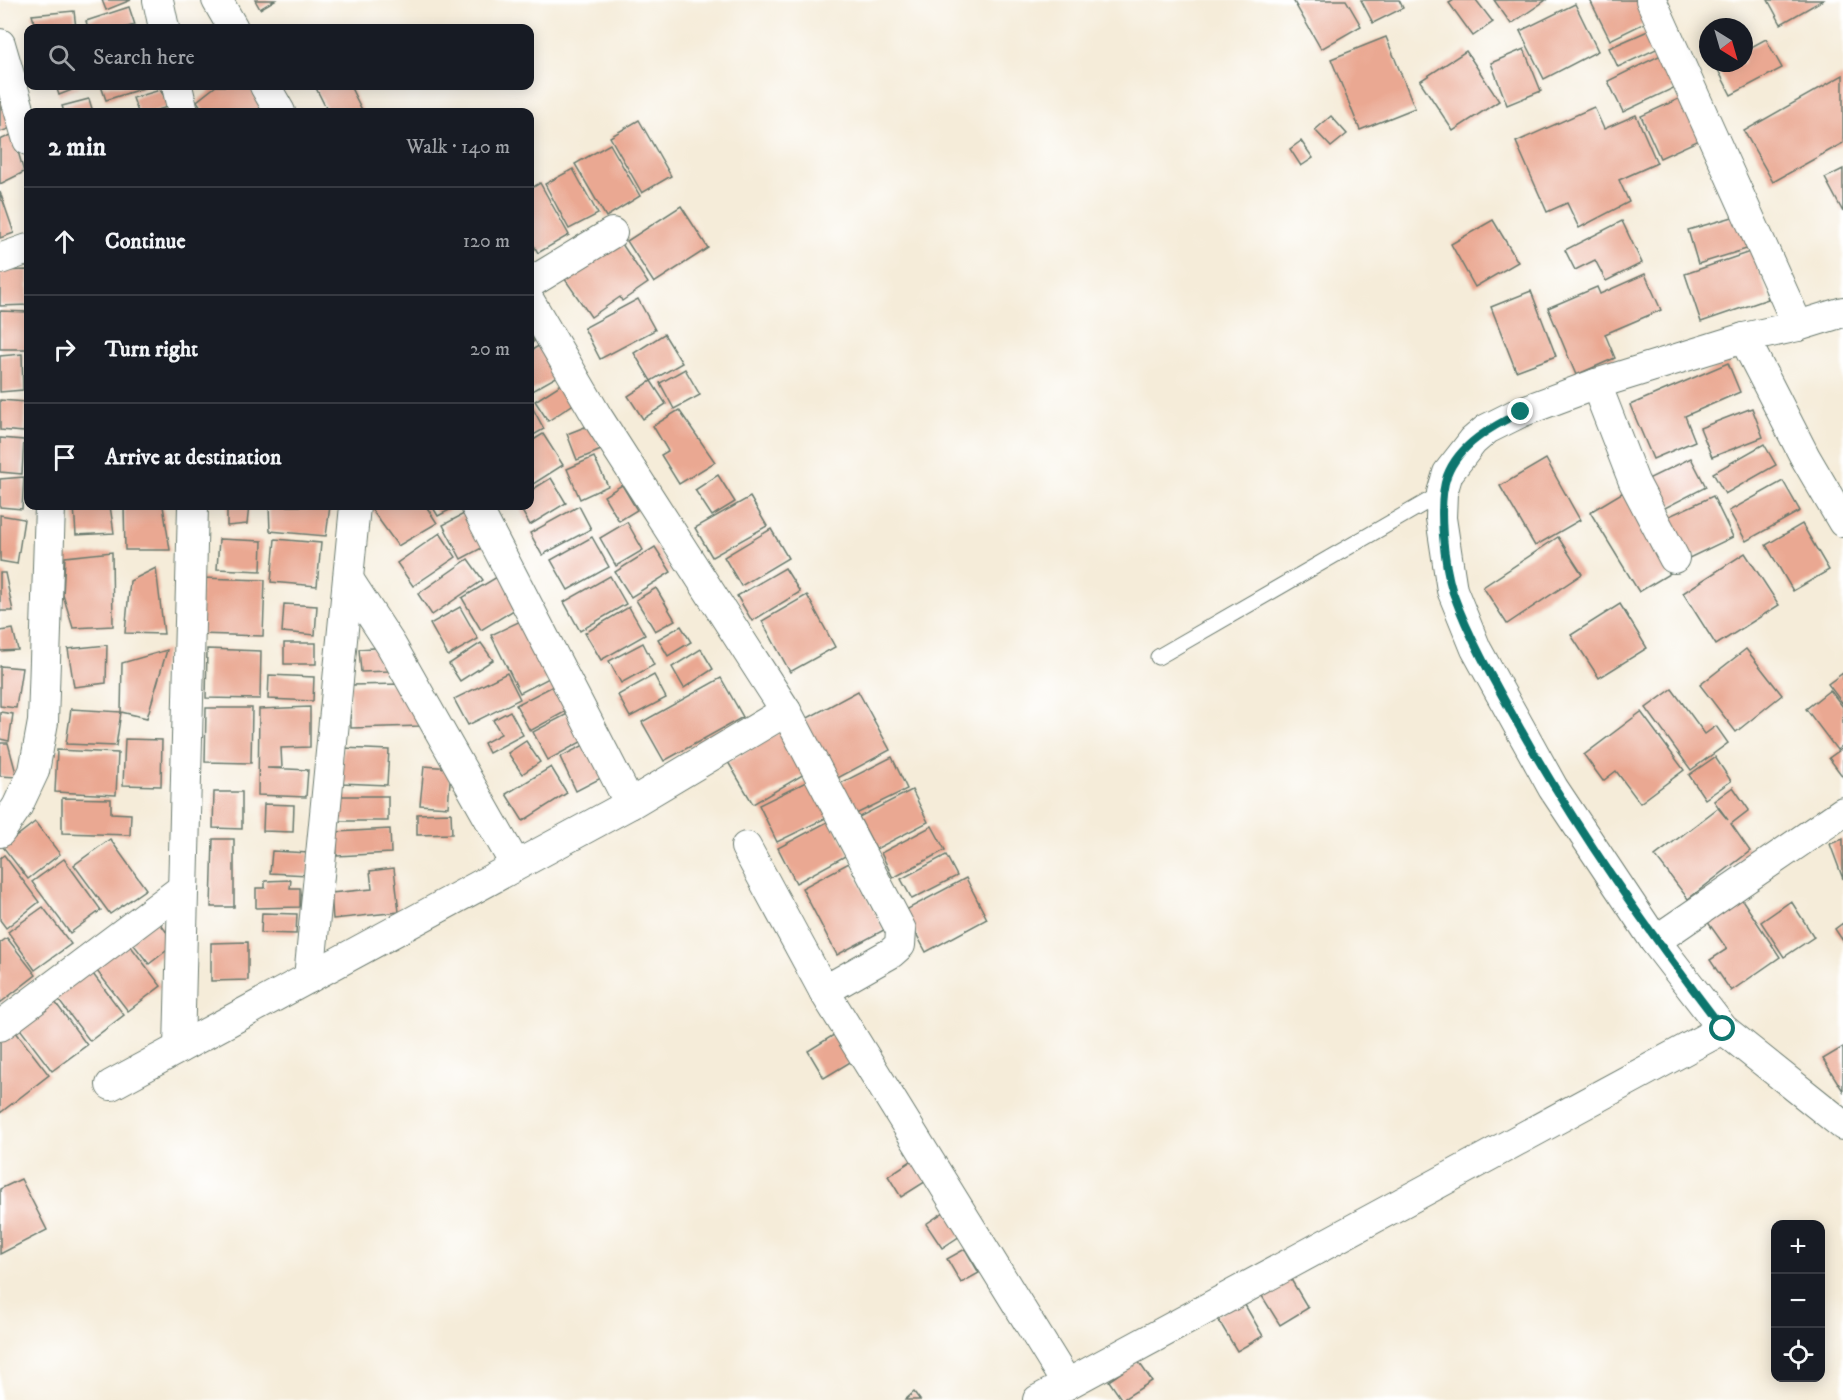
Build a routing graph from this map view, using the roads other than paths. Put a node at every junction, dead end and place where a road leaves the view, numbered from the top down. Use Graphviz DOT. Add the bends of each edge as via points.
graph roads {
  1 [pos="158,0"];
  2 [pos="217,0"];
  3 [pos="1651,0"];
  4 [pos="163,24"];
  5 [pos="231,24"];
  6 [pos="0,44"];
  7 [pos="178,90"];
  8 [pos="267,90"];
  9 [pos="182,108"];
  10 [pos="278,108"];
  11 [pos="24,126"];
  12 [pos="612,234"];
  13 [pos="24,250"];
  14 [pos="0,259"];
  15 [pos="534,281"];
  16 [pos="534,309"];
  17 [pos="1843,312"];
  18 [pos="1798,326"];
  19 [pos="1744,338"];
  20 [pos="1596,384"];
  21 [pos="1442,493"];
  22 [pos="50,510"];
  23 [pos="194,510"];
  24 [pos="354,510"];
  25 [pos="478,510"];
  26 [pos="1843,522"];
  27 [pos="1674,558"];
  28 [pos="348,579"];
  29 [pos="1158,657"];
  30 [pos="786,711"];
  31 [pos="630,804"];
  32 [pos="1843,812"];
  33 [pos="0,832"];
  34 [pos="746,847"];
  35 [pos="515,864"];
  36 [pos="182,889"];
  37 [pos="1656,940"];
  38 [pos="309,978"];
  39 [pos="824,991"];
  40 [pos="0,1026"];
  41 [pos="1723,1029"];
  42 [pos="179,1048"];
  43 [pos="111,1085"];
  44 [pos="1843,1125"];
  45 [pos="1067,1384"];
  46 [pos="1038,1400"];
  1 -- 4 [label="street"];
  2 -- 5 [label="street"];
  3 -- 18 [label="street"];
  6 -- 11 [label="street"];
  7 -- 9 [label="street"];
  8 -- 10 [label="street"];
  12 -- 15 [label="street"];
  13 -- 14 [label="street"];
  16 -- 30 [label="street" via="598,418"];
  17 -- 18 [label="street"];
  18 -- 19 [label="street"];
  19 -- 20 [label="street"];
  19 -- 26 [label="street"];
  20 -- 21 [label="street" via="1487,429 1448,473"];
  20 -- 27 [label="street" via="1634,482"];
  21 -- 29 [label="lane"];
  21 -- 37 [label="street" via="1452,590 1476,649 1553,788"];
  22 -- 33 [label="street" via="43,722 34,771"];
  23 -- 36 [label="street"];
  24 -- 28 [label="street"];
  25 -- 31 [label="street"];
  28 -- 35 [label="street" via="391,645"];
  28 -- 38 [label="street"];
  30 -- 31 [label="street"];
  30 -- 39 [label="street" via="901,930 900,945 891,953"];
  31 -- 35 [label="street"];
  32 -- 37 [label="street"];
  34 -- 39 [label="street"];
  35 -- 38 [label="street"];
  36 -- 40 [label="street"];
  36 -- 42 [label="street"];
  37 -- 41 [label="street"];
  38 -- 42 [label="street"];
  39 -- 45 [label="street"];
  41 -- 44 [label="street"];
  41 -- 45 [label="street"];
  42 -- 43 [label="street"];
  45 -- 46 [label="street"];
}
